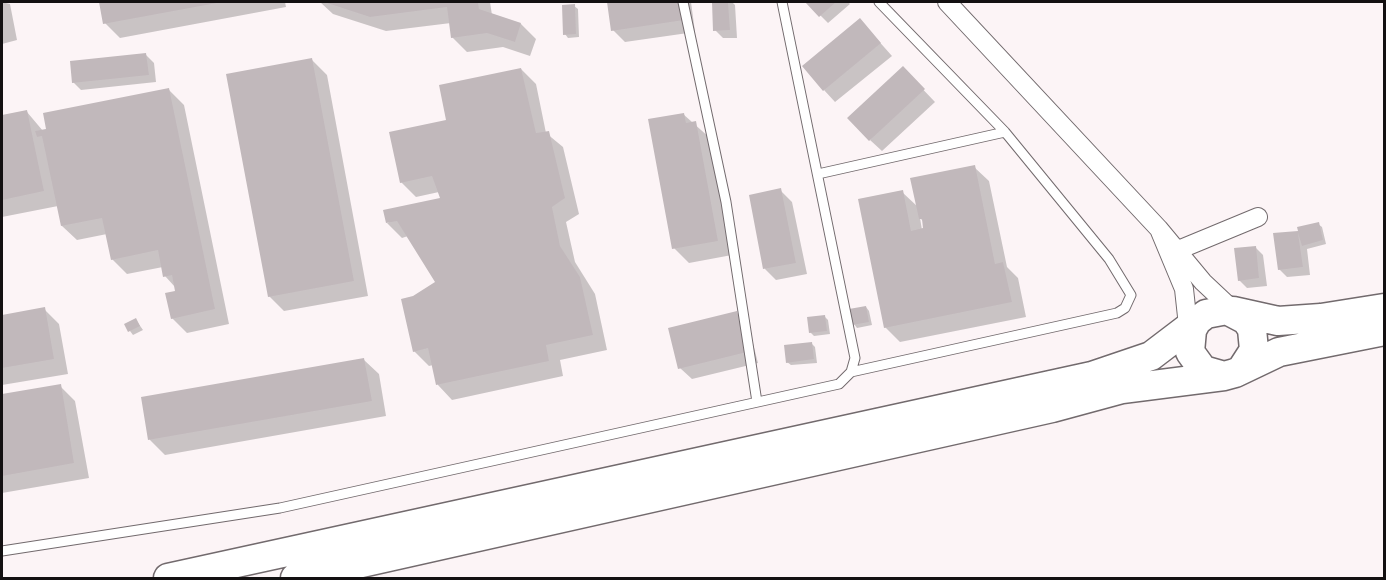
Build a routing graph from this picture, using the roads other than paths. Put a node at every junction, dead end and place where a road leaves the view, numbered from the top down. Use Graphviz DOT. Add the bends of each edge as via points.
graph roads {
  1 [pos="683,2"];
  2 [pos="782,2"];
  3 [pos="879,2"];
  4 [pos="947,2"];
  5 [pos="1005,132"];
  6 [pos="818,174"];
  7 [pos="1258,217"];
  8 [pos="1174,252"];
  9 [pos="1384,308"];
  10 [pos="1232,312"];
  11 [pos="1192,330"];
  12 [pos="1384,331"];
  13 [pos="851,372"];
  14 [pos="1234,372"];
  15 [pos="757,402"];
  16 [pos="2,551"];
  17 [pos="168,579"];
  18 [pos="295,579"];
  1 -- 15 [label="lane" via="726,202"];
  2 -- 6 [label="lane"];
  3 -- 5 [label="lane"];
  4 -- 8 [label="street" via="1159,230"];
  5 -- 6 [label="lane"];
  5 -- 13 [label="lane" via="1109,259 1128,286 1130,300 1117,313"];
  6 -- 13 [label="lane" via="855,358"];
  7 -- 8 [label="street"];
  8 -- 10 [label="street"];
  8 -- 11 [label="street"];
  9 -- 10 [label="main road" via="1278,321"];
  10 -- 11 [label="main road" via="1206,314"];
  10 -- 14 [label="main road" via="1246,320 1255,339 1254,350"];
  11 -- 14 [label="main road" via="1190,352 1203,370"];
  11 -- 17 [label="main road" via="1151,356 1092,376"];
  12 -- 14 [label="main road" via="1279,352"];
  13 -- 15 [label="lane" via="839,384"];
  14 -- 18 [label="main road" via="1122,389"];
  15 -- 16 [label="lane" via="280,508"];
}
